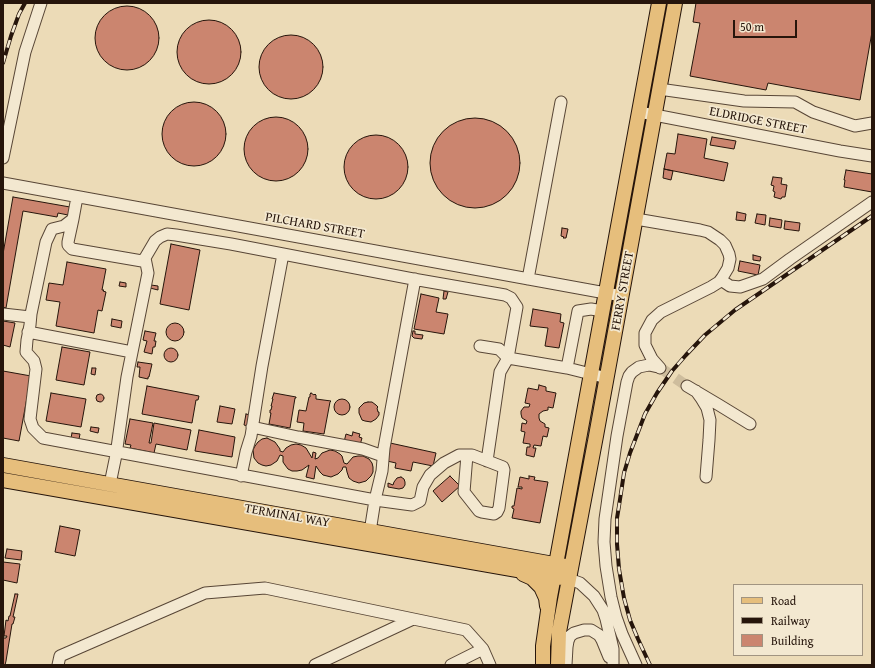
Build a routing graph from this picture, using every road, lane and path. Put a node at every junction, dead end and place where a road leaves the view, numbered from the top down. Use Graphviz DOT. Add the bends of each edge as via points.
graph roads {
  1 [pos="41,3"];
  2 [pos="659,3"];
  3 [pos="675,3"];
  4 [pos="659,89"];
  5 [pos="561,102"];
  6 [pos="640,112"];
  7 [pos="654,115"];
  8 [pos="872,123"];
  9 [pos="872,156"];
  10 [pos="3,158"];
  11 [pos="3,184"];
  12 [pos="77,197"];
  13 [pos="872,202"];
  14 [pos="73,219"];
  15 [pos="636,219"];
  16 [pos="283,254"];
  17 [pos="145,258"];
  18 [pos="415,279"];
  19 [pos="528,279"];
  20 [pos="721,280"];
  21 [pos="606,294"];
  22 [pos="622,296"];
  23 [pos="603,311"];
  24 [pos="3,314"];
  25 [pos="30,317"];
  26 [pos="28,332"];
  27 [pos="480,346"];
  28 [pos="132,352"];
  29 [pos="508,358"];
  30 [pos="567,368"];
  31 [pos="591,374"];
  32 [pos="607,378"];
  33 [pos="750,424"];
  34 [pos="252,427"];
  35 [pos="116,452"];
  36 [pos="467,455"];
  37 [pos="383,456"];
  38 [pos="486,461"];
  39 [pos="3,465"];
  40 [pos="241,476"];
  41 [pos="706,478"];
  42 [pos="3,480"];
  43 [pos="110,484"];
  44 [pos="375,500"];
  45 [pos="369,538"];
  46 [pos="514,570"];
  47 [pos="555,570"];
  48 [pos="570,573"];
  49 [pos="548,611"];
  50 [pos="413,619"];
  51 [pos="484,649"];
  52 [pos="613,664"];
  53 [pos="58,665"];
  54 [pos="315,665"];
  55 [pos="451,665"];
  56 [pos="490,665"];
  57 [pos="543,665"];
  58 [pos="558,665"];
  59 [pos="566,665"];
  60 [pos="636,665"];
  1 -- 10 [label="street" via="24,52"];
  2 -- 6 [label="main road, FERRY STREET"];
  3 -- 4 [label="main road, FERRY STREET"];
  4 -- 7 [label="main road, FERRY STREET"];
  4 -- 8 [label="street" via="744,101 795,102 813,112 855,126"];
  5 -- 19 [label="street"];
  6 -- 7 [label="street, ELDRIDGE STREET"];
  6 -- 21 [label="main road, FERRY STREET"];
  7 -- 9 [label="street, ELDRIDGE STREET"];
  7 -- 15 [label="main road, FERRY STREET"];
  11 -- 12 [label="street, PILCHARD STREET"];
  12 -- 14 [label="street"];
  12 -- 19 [label="street, PILCHARD STREET"];
  13 -- 20 [label="street" via="763,279 740,287 730,286"];
  14 -- 17 [label="street" via="68,242 72,249 142,261"];
  14 -- 25 [label="street" via="64,226 52,229 46,242"];
  15 -- 20 [label="street" via="700,230 720,240 730,259"];
  15 -- 22 [label="main road, FERRY STREET"];
  16 -- 17 [label="street" via="167,234 155,241"];
  16 -- 18 [label="street"];
  16 -- 34 [label="street"];
  17 -- 28 [label="street" via="148,273"];
  18 -- 29 [label="street" via="493,292 511,298 517,307"];
  18 -- 37 [label="street"];
  19 -- 21 [label="street, PILCHARD STREET"];
  20 -- 60 [label="street" via="661,312 652,320 644,339 652,359 660,368 649,365 639,367 632,372 627,382 604,519 604,542 616,617"];
  21 -- 22 [label="street, PILCHARD STREET"];
  21 -- 23 [label="main road, FERRY STREET"];
  22 -- 32 [label="main road, FERRY STREET"];
  23 -- 30 [label="street" via="578,311"];
  23 -- 31 [label="main road, FERRY STREET"];
  24 -- 25 [label="street"];
  25 -- 26 [label="street"];
  26 -- 28 [label="street"];
  26 -- 35 [label="street" via="26,352 36,369 30,419 33,428 43,438"];
  27 -- 29 [label="street" via="499,350"];
  28 -- 35 [label="street"];
  29 -- 30 [label="street"];
  29 -- 38 [label="street" via="500,372"];
  30 -- 31 [label="street"];
  31 -- 32 [label="street"];
  31 -- 47 [label="main road, FERRY STREET"];
  32 -- 48 [label="main road, FERRY STREET"];
  33 -- 41 [label="street" via="692,389 707,408 710,420"];
  34 -- 37 [label="street"];
  34 -- 40 [label="street"];
  35 -- 40 [label="street"];
  35 -- 43 [label="street"];
  36 -- 38 [label="street"];
  36 -- 38 [label="street" via="464,492 478,510 494,514 499,508 504,470"];
  36 -- 44 [label="street" via="444,464 430,475 423,487 420,501 412,505"];
  37 -- 44 [label="street"];
  39 -- 43 [label="main road, TERMINAL WAY"];
  40 -- 44 [label="street"];
  42 -- 45 [label="main road, TERMINAL WAY"];
  43 -- 45 [label="main road, TERMINAL WAY"];
  44 -- 45 [label="street"];
  45 -- 46 [label="main road, TERMINAL WAY"];
  45 -- 47 [label="main road, TERMINAL WAY"];
  46 -- 47 [label="main road, TERMINAL WAY"];
  46 -- 49 [label="main road" via="532,578 541,587"];
  47 -- 48 [label="main road, TERMINAL WAY"];
  47 -- 49 [label="main road"];
  48 -- 52 [label="street" via="594,596 603,610 613,649"];
  48 -- 58 [label="main road, FERRY STREET" via="559,632"];
  49 -- 57 [label="main road"];
  50 -- 51 [label="street" via="466,630"];
  50 -- 53 [label="street" via="265,588 205,593 60,656"];
  50 -- 54 [label="street"];
  51 -- 55 [label="street"];
  51 -- 56 [label="street"];
  52 -- 59 [label="street" via="599,635 591,630 584,630 574,633 568,641"];
}
